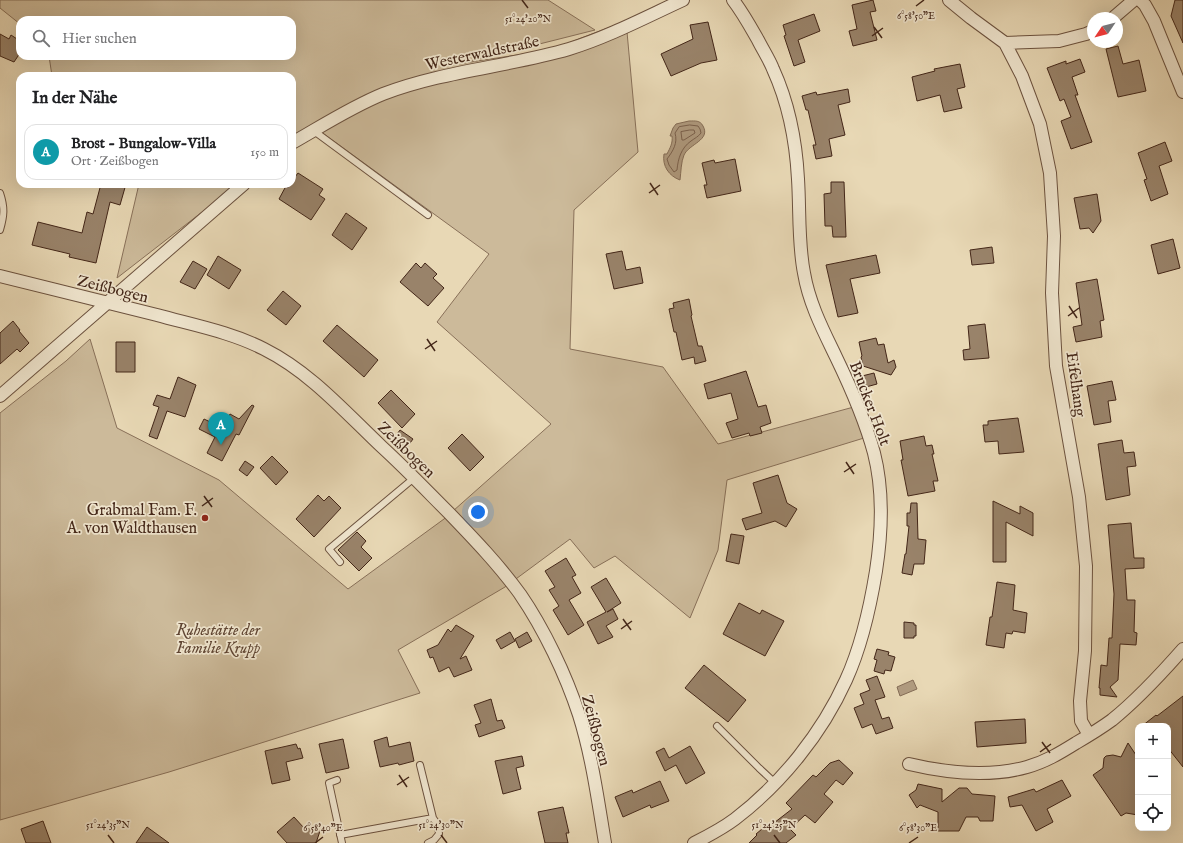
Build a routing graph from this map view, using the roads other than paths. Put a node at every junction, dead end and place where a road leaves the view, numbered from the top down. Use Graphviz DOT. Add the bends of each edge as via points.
graph roads {
  1 [pos="683,0"];
  2 [pos="733,0"];
  3 [pos="949,0"];
  4 [pos="1134,0"];
  5 [pos="1140,0"];
  6 [pos="1120,12"];
  7 [pos="1087,34"];
  8 [pos="1005,43"];
  9 [pos="1183,92"];
  10 [pos="314,131"];
  11 [pos="296,141"];
  12 [pos="239,188"];
  13 [pos="0,193"];
  14 [pos="428,216"];
  15 [pos="0,230"];
  16 [pos="0,276"];
  17 [pos="108,303"];
  18 [pos="0,396"];
  19 [pos="414,478"];
  20 [pos="340,562"];
  21 [pos="1183,649"];
  22 [pos="717,726"];
  23 [pos="1089,735"];
  24 [pos="909,764"];
  25 [pos="420,765"];
  26 [pos="337,780"];
  27 [pos="774,783"];
  28 [pos="433,818"];
  29 [pos="340,835"];
  30 [pos="342,843"];
  31 [pos="428,843"];
  32 [pos="605,843"];
  33 [pos="694,843"];
  1 -- 10 [label="street, Westerwaldstraße" via="622,28 569,48 406,86 358,106"];
  2 -- 27 [label="street, Brucker Holt" via="743,13 772,67 785,101 797,158 801,253 807,290 865,422 875,456 880,493 879,549 868,615 846,680 828,714 798,757"];
  3 -- 8 [label="street"];
  4 -- 6 [label="street"];
  5 -- 9 [label="street" via="1154,21"];
  7 -- 8 [label="street" via="1059,41"];
  8 -- 23 [label="street, Eifelhang" via="1022,76 1040,124 1050,173 1054,236 1052,293 1056,366 1079,497 1086,566 1085,651 1080,701 1081,721"];
  10 -- 11 [label="street, Westerwaldstraße"];
  10 -- 14 [label="lane"];
  12 -- 17 [label="street"];
  13 -- 15 [label="lane" via="4,205"];
  16 -- 17 [label="street, Zeißbogen"];
  17 -- 18 [label="street"];
  17 -- 19 [label="street, Zeißbogen" via="214,330 250,343 280,358 311,380"];
  19 -- 20 [label="lane" via="329,549"];
  19 -- 32 [label="street, Zeißbogen" via="496,563 542,630 572,694 579,716 586,740"];
  21 -- 23 [label="street" via="1151,685 1112,720"];
  22 -- 27 [label="lane"];
  23 -- 24 [label="street" via="1047,760 1008,771 966,773"];
  25 -- 28 [label="lane"];
  26 -- 29 [label="lane" via="329,783"];
  27 -- 33 [label="street, Brucker Holt" via="734,819"];
  28 -- 29 [label="lane"];
  28 -- 31 [label="lane" via="438,825 439,834"];
  29 -- 30 [label="lane"];
}
